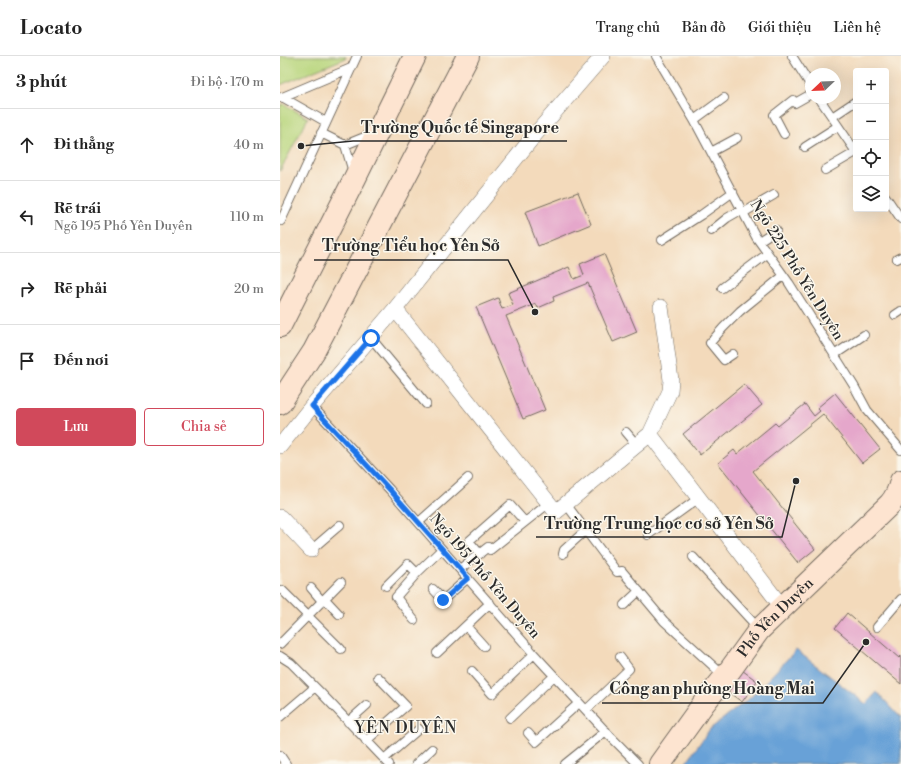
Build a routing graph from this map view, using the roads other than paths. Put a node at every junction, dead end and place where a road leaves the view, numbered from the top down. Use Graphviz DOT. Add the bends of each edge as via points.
graph roads {
  1 [pos="357,56"];
  2 [pos="416,56"];
  3 [pos="468,56"];
  4 [pos="603,56"];
  5 [pos="656,56"];
  6 [pos="792,56"];
  7 [pos="352,68"];
  8 [pos="805,77"];
  9 [pos="805,97"];
  10 [pos="281,98"];
  11 [pos="724,98"];
  12 [pos="853,103"];
  13 [pos="823,104"];
  14 [pos="832,117"];
  15 [pos="694,120"];
  16 [pos="326,122"];
  17 [pos="838,126"];
  18 [pos="378,132"];
  19 [pos="321,133"];
  20 [pos="784,134"];
  21 [pos="737,138"];
  22 [pos="345,145"];
  23 [pos="805,147"];
  24 [pos="853,148"];
  25 [pos="711,152"];
  26 [pos="853,154"];
  27 [pos="825,170"];
  28 [pos="355,178"];
  29 [pos="733,192"];
  30 [pos="774,196"];
  31 [pos="889,201"];
  32 [pos="742,211"];
  33 [pos="901,219"];
  34 [pos="281,221"];
  35 [pos="776,230"];
  36 [pos="711,231"];
  37 [pos="662,240"];
  38 [pos="759,241"];
  39 [pos="767,254"];
  40 [pos="783,276"];
  41 [pos="722,288"];
  42 [pos="661,307"];
  43 [pos="396,309"];
  44 [pos="280,326"];
  45 [pos="864,335"];
  46 [pos="371,338"];
  47 [pos="733,354"];
  48 [pos="834,354"];
  49 [pos="280,403"];
  50 [pos="426,404"];
  51 [pos="312,406"];
  52 [pos="626,432"];
  53 [pos="650,434"];
  54 [pos="637,445"];
  55 [pos="280,446"];
  56 [pos="901,450"];
  57 [pos="468,478"];
  58 [pos="900,488"];
  59 [pos="699,498"];
  60 [pos="549,503"];
  61 [pos="566,504"];
  62 [pos="280,517"];
  63 [pos="419,522"];
  64 [pos="525,522"];
  65 [pos="340,525"];
  66 [pos="586,530"];
  67 [pos="648,535"];
  68 [pos="442,549"];
  69 [pos="311,550"];
  70 [pos="480,554"];
  71 [pos="563,554"];
  72 [pos="693,557"];
  73 [pos="460,569"];
  74 [pos="417,573"];
  75 [pos="468,578"];
  76 [pos="341,582"];
  77 [pos="386,586"];
  78 [pos="310,588"];
  79 [pos="433,589"];
  80 [pos="282,590"];
  81 [pos="639,591"];
  82 [pos="901,599"];
  83 [pos="323,600"];
  84 [pos="490,603"];
  85 [pos="624,605"];
  86 [pos="782,607"];
  87 [pos="340,614"];
  88 [pos="308,616"];
  89 [pos="414,620"];
  90 [pos="466,626"];
  91 [pos="877,627"];
  92 [pos="759,630"];
  93 [pos="280,644"];
  94 [pos="484,646"];
  95 [pos="341,649"];
  96 [pos="437,653"];
  97 [pos="534,654"];
  98 [pos="280,656"];
  99 [pos="620,657"];
  100 [pos="472,672"];
  101 [pos="554,676"];
  102 [pos="378,677"];
  103 [pos="725,677"];
  104 [pos="315,687"];
  105 [pos="579,702"];
  106 [pos="367,705"];
  107 [pos="586,710"];
  108 [pos="281,715"];
  109 [pos="510,718"];
  110 [pos="348,722"];
  111 [pos="420,729"];
  112 [pos="606,731"];
  113 [pos="528,733"];
  114 [pos="366,741"];
  115 [pos="432,750"];
  116 [pos="280,755"];
  117 [pos="385,762"];
  118 [pos="286,764"];
  119 [pos="416,764"];
  120 [pos="565,764"];
  121 [pos="638,764"];
  122 [pos="660,764"];
  1 -- 7 [label="lane"];
  2 -- 18 [label="street"];
  3 -- 49 [label="street" via="314,351"];
  4 -- 43 [label="street" via="528,144"];
  5 -- 15 [label="lane, Ngõ 225 Phố Yên Duyên"];
  6 -- 8 [label="lane"];
  7 -- 10 [label="lane"];
  7 -- 16 [label="lane"];
  9 -- 20 [label="lane" via="795,103 793,100 774,115"];
  10 -- 16 [label="lane"];
  11 -- 15 [label="lane"];
  12 -- 14 [label="lane"];
  13 -- 14 [label="lane"];
  14 -- 17 [label="lane"];
  15 -- 25 [label="lane, Ngõ 225 Phố Yên Duyên"];
  16 -- 19 [label="lane"];
  17 -- 23 [label="lane"];
  17 -- 24 [label="lane"];
  18 -- 22 [label="lane"];
  18 -- 28 [label="street"];
  19 -- 22 [label="lane"];
  19 -- 34 [label="lane"];
  21 -- 25 [label="lane"];
  22 -- 28 [label="lane"];
  25 -- 29 [label="lane, Ngõ 225 Phố Yên Duyên"];
  26 -- 27 [label="lane"];
  28 -- 44 [label="street"];
  29 -- 32 [label="lane, Ngõ 225 Phố Yên Duyên"];
  29 -- 37 [label="lane"];
  30 -- 32 [label="lane"];
  31 -- 33 [label="lane"];
  32 -- 36 [label="lane" via="727,218"];
  32 -- 38 [label="lane, Ngõ 225 Phố Yên Duyên"];
  35 -- 38 [label="lane"];
  38 -- 39 [label="lane, Ngõ 225 Phố Yên Duyên"];
  39 -- 40 [label="lane, Ngõ 225 Phố Yên Duyên"];
  39 -- 41 [label="lane"];
  40 -- 47 [label="lane" via="740,311 708,345 724,360"];
  40 -- 48 [label="lane, Ngõ 225 Phố Yên Duyên"];
  42 -- 53 [label="street" via="671,380 670,391"];
  43 -- 46 [label="street"];
  43 -- 60 [label="street"];
  45 -- 48 [label="lane"];
  46 -- 50 [label="lane"];
  46 -- 51 [label="street"];
  48 -- 56 [label="lane, Ngõ 225 Phố Yên Duyên" via="867,410"];
  51 -- 55 [label="street"];
  51 -- 63 [label="lane, Ngõ 195 Phố Yên Duyên"];
  52 -- 54 [label="lane"];
  53 -- 54 [label="street"];
  53 -- 59 [label="street"];
  54 -- 61 [label="street"];
  57 -- 63 [label="lane"];
  58 -- 86 [label="street, Phố Yên Duyên" via="890,504"];
  59 -- 67 [label="lane"];
  59 -- 86 [label="street"];
  60 -- 61 [label="street" via="556,512"];
  60 -- 64 [label="lane"];
  61 -- 66 [label="lane"];
  62 -- 69 [label="street"];
  63 -- 68 [label="lane, Ngõ 195 Phố Yên Duyên"];
  64 -- 70 [label="lane" via="490,550 488,547"];
  64 -- 70 [label="lane" via="510,505 469,541"];
  65 -- 69 [label="lane"];
  66 -- 71 [label="lane" via="564,550"];
  66 -- 81 [label="lane" via="616,572 622,571"];
  68 -- 73 [label="lane, Ngõ 195 Phố Yên Duyên"];
  68 -- 74 [label="lane"];
  70 -- 73 [label="lane"];
  72 -- 92 [label="lane"];
  73 -- 75 [label="lane, Ngõ 195 Phố Yên Duyên"];
  74 -- 77 [label="lane" via="408,564"];
  74 -- 89 [label="lane" via="396,597"];
  75 -- 79 [label="lane" via="443,600"];
  75 -- 84 [label="lane, Ngõ 195 Phố Yên Duyên"];
  76 -- 83 [label="lane"];
  78 -- 83 [label="lane"];
  80 -- 88 [label="lane"];
  81 -- 85 [label="lane"];
  81 -- 103 [label="lane" via="664,620"];
  82 -- 91 [label="lane"];
  83 -- 87 [label="lane"];
  83 -- 88 [label="lane"];
  84 -- 90 [label="lane"];
  84 -- 97 [label="lane, Ngõ 195 Phố Yên Duyên"];
  86 -- 92 [label="street, Phố Yên Duyên"];
  88 -- 93 [label="lane"];
  88 -- 95 [label="lane"];
  90 -- 94 [label="lane"];
  90 -- 96 [label="lane"];
  92 -- 103 [label="street, Phố Yên Duyên"];
  97 -- 100 [label="lane" via="492,694"];
  97 -- 101 [label="lane, Ngõ 195 Phố Yên Duyên"];
  98 -- 104 [label="lane"];
  99 -- 107 [label="lane" via="629,669"];
  101 -- 105 [label="lane, Ngõ 195 Phố Yên Duyên"];
  101 -- 109 [label="lane"];
  102 -- 114 [label="lane" via="406,706"];
  103 -- 122 [label="street, Phố Yên Duyên"];
  104 -- 108 [label="lane"];
  104 -- 110 [label="lane"];
  105 -- 107 [label="lane, Ngõ 195 Phố Yên Duyên"];
  105 -- 113 [label="lane" via="536,742"];
  106 -- 110 [label="lane"];
  107 -- 112 [label="lane, Ngõ 195 Phố Yên Duyên"];
  110 -- 114 [label="lane"];
  111 -- 117 [label="lane"];
  112 -- 120 [label="lane"];
  112 -- 121 [label="lane, Ngõ 195 Phố Yên Duyên"];
  114 -- 117 [label="lane"];
  115 -- 119 [label="lane"];
  116 -- 118 [label="lane"];
}
